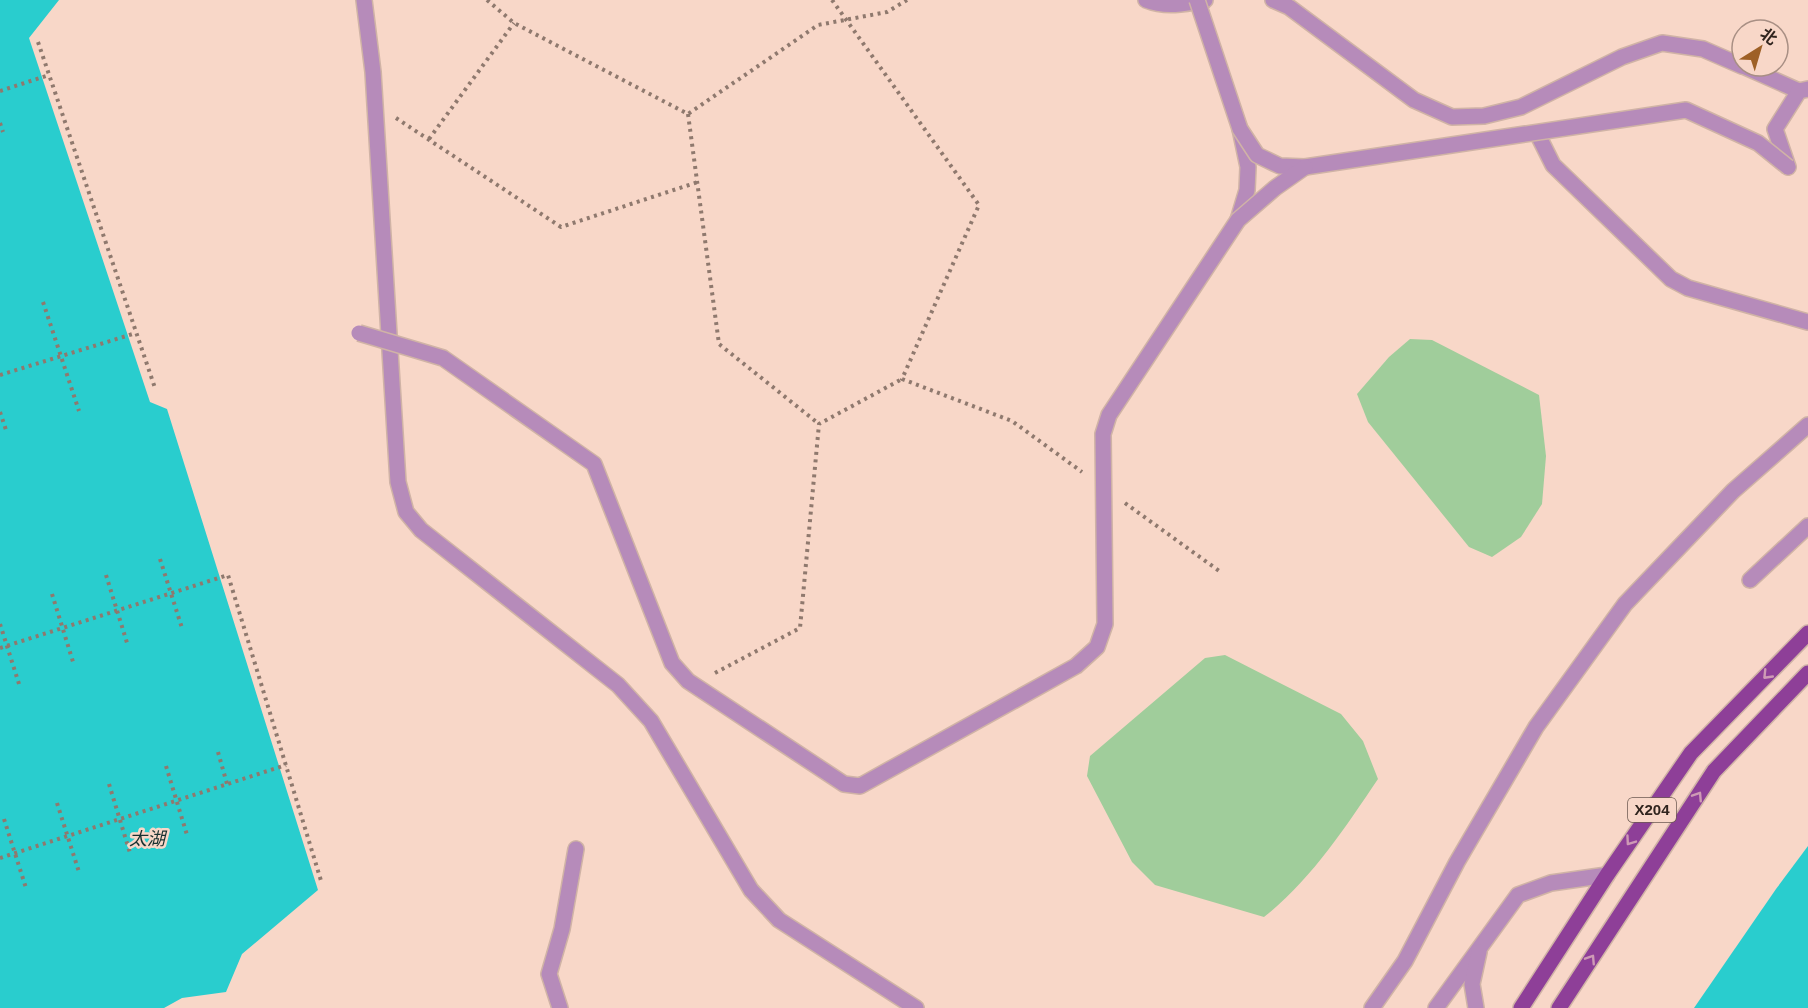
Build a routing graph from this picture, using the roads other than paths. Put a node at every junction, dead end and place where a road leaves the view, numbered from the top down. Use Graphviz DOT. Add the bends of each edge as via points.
graph roads {
  1 [pos="364,0"];
  2 [pos="1146,0"];
  3 [pos="1197,0"];
  4 [pos="1205,0"];
  5 [pos="1273,0"];
  6 [pos="1730,61"];
  7 [pos="1773,78"];
  8 [pos="1804,90"];
  9 [pos="1240,129"];
  10 [pos="1537,133"];
  11 [pos="1305,167"];
  12 [pos="1238,220"];
  13 [pos="1808,322"];
  14 [pos="359,333"];
  15 [pos="1808,425"];
  16 [pos="1808,525"];
  17 [pos="1750,580"];
  18 [pos="1808,633"];
  19 [pos="1808,673"];
  20 [pos="576,849"];
  21 [pos="1607,875"];
  22 [pos="1480,946"];
  23 [pos="560,1008"];
  24 [pos="916,1008"];
  25 [pos="1372,1008"];
  26 [pos="1436,1008"];
  27 [pos="1476,1008"];
  28 [pos="1521,1008"];
  29 [pos="1559,1008"];
  1 -- 24 [label="street" via="373,72 398,482 406,512 421,530 618,685 651,721 751,890 779,920"];
  2 -- 4 [label="street" via="1158,5"];
  3 -- 9 [label="street, bridge"];
  5 -- 6 [label="street" via="1289,7 1414,100 1452,117 1484,116 1521,106 1622,57 1662,43 1703,49"];
  7 -- 8 [label="street"];
  8 -- 10 [label="street, bridge" via="1775,129 1788,167 1758,143 1686,110"];
  9 -- 11 [label="street, bridge" via="1257,155 1280,166"];
  9 -- 12 [label="street, bridge" via="1248,167 1247,189"];
  10 -- 11 [label="street, bridge"];
  10 -- 13 [label="street" via="1553,165 1671,279 1688,288"];
  11 -- 12 [label="street, bridge"];
  12 -- 14 [label="street, bridge" via="1109,415 1103,434 1105,624 1097,646 1076,666 860,786 844,784 688,681 672,663 594,464 443,358"];
  15 -- 25 [label="street" via="1734,491 1625,604 1536,727 1457,862 1406,961"];
  16 -- 17 [label="street"];
  18 -- 21 [label="main road, X204, one-way" via="1691,753"];
  29 -- 19 [label="main road, X204, one-way" via="1714,771"];
  20 -- 23 [label="street" via="562,929 549,974"];
  21 -- 22 [label="street" via="1551,883 1518,895"];
  21 -- 28 [label="main road, X204"];
  22 -- 26 [label="street"];
  22 -- 27 [label="street" via="1472,984"];
}
